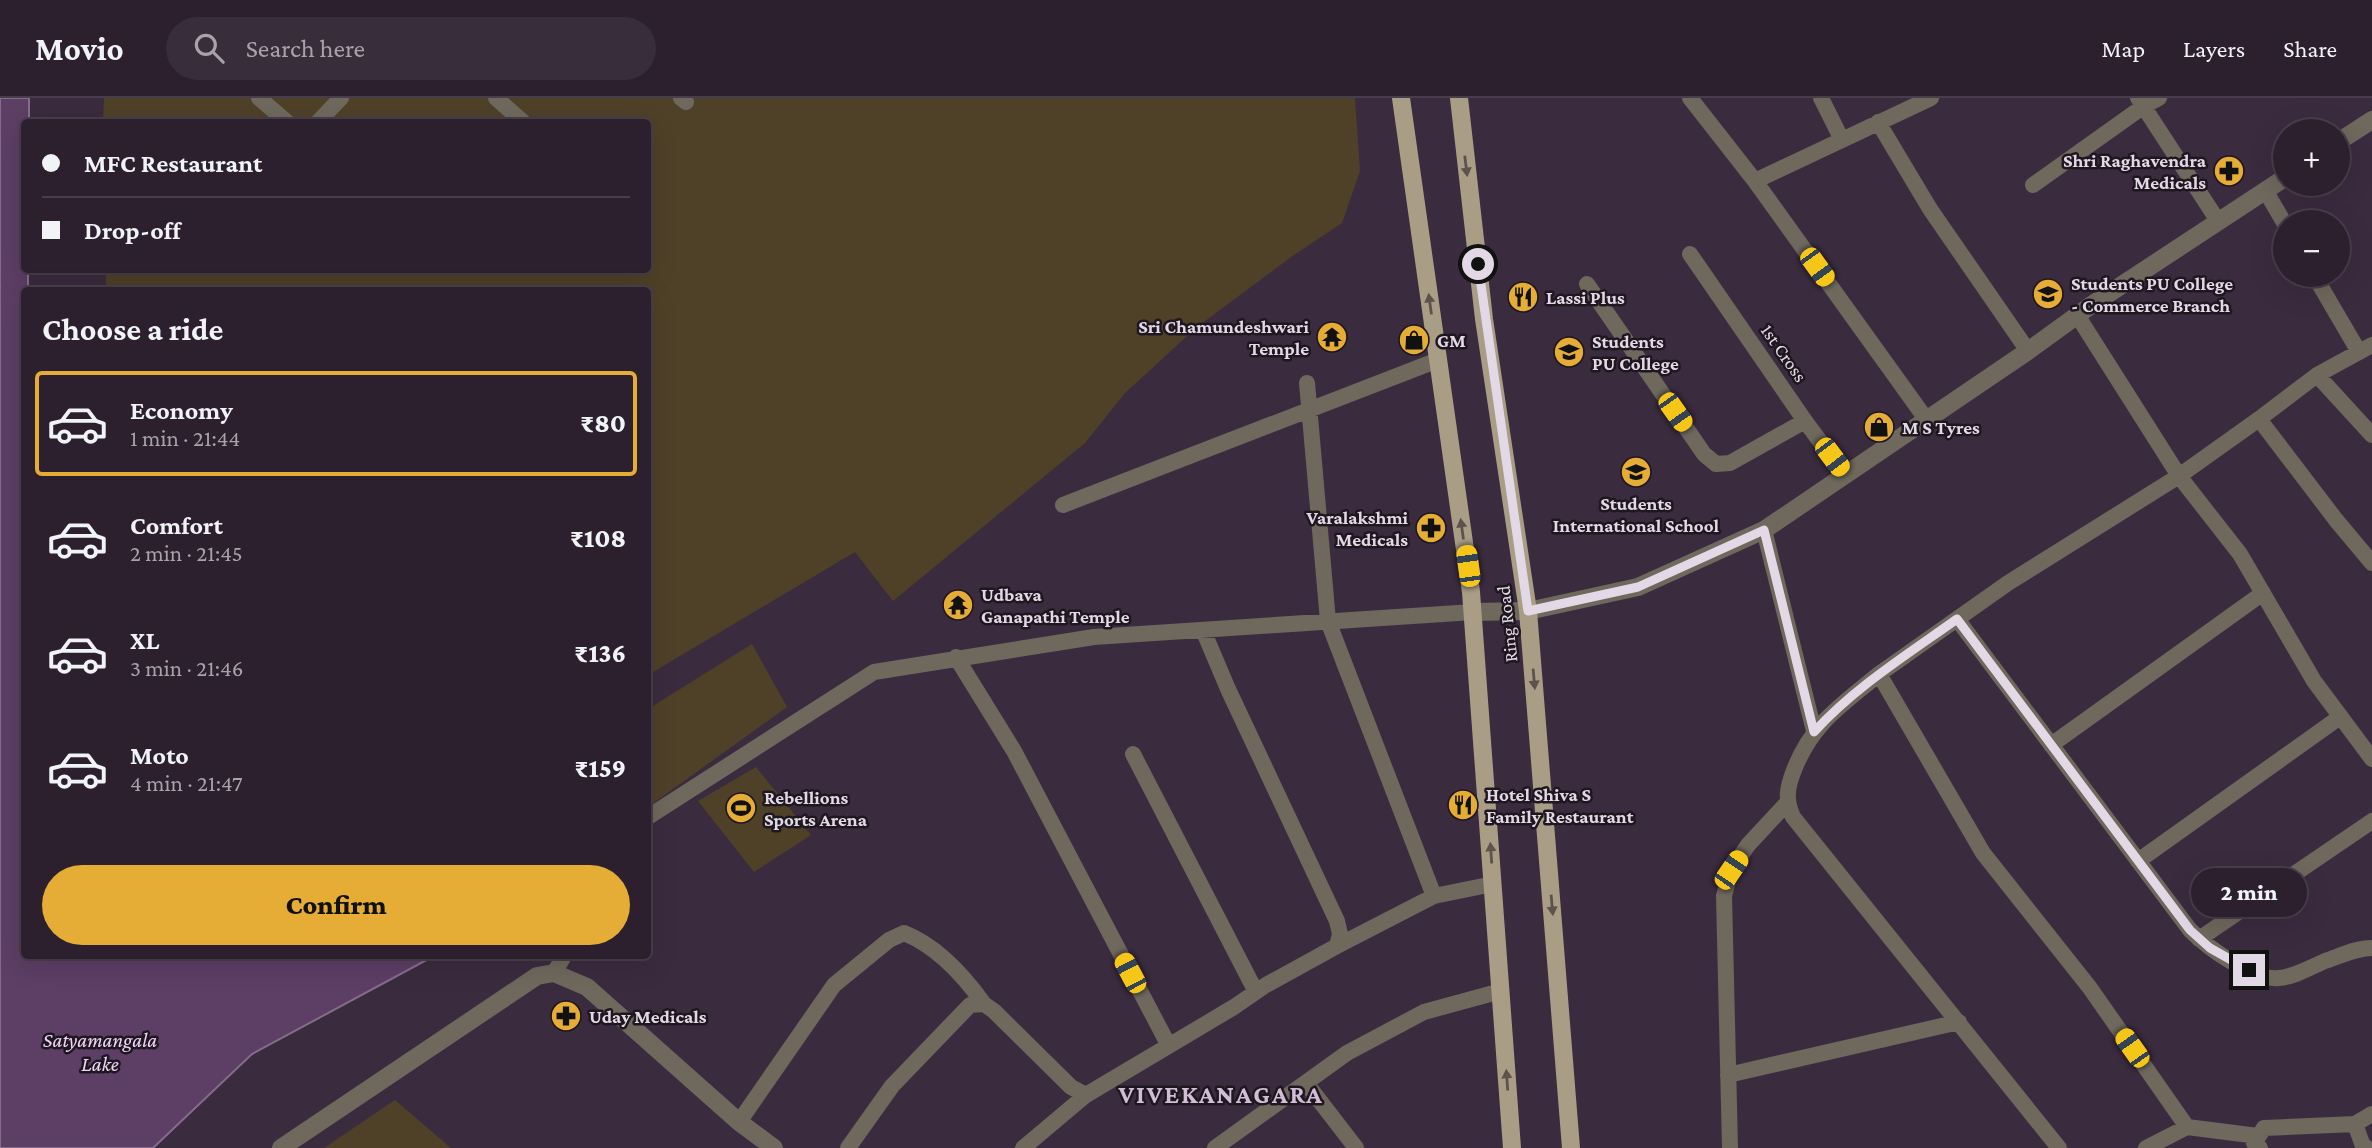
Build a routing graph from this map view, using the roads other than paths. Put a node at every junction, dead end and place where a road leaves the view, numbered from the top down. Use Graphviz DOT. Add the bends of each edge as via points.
graph roads {
  1 [pos="259,98"];
  2 [pos="341,98"];
  3 [pos="496,98"];
  4 [pos="1401,98"];
  5 [pos="1458,98"];
  6 [pos="1690,98"];
  7 [pos="1821,98"];
  8 [pos="1931,98"];
  9 [pos="2147,101"];
  10 [pos="284,119"];
  11 [pos="321,119"];
  12 [pos="520,119"];
  13 [pos="2372,120"];
  14 [pos="1878,122"];
  15 [pos="2350,134"];
  16 [pos="1842,140"];
  17 [pos="1755,181"];
  18 [pos="2033,185"];
  19 [pos="2273,185"];
  20 [pos="2265,190"];
  21 [pos="2277,210"];
  22 [pos="2218,221"];
  23 [pos="1690,254"];
  24 [pos="1587,284"];
  25 [pos="2322,287"];
  26 [pos="2077,315"];
  27 [pos="2365,349"];
  28 [pos="2028,351"];
  29 [pos="1438,360"];
  30 [pos="2317,375"];
  31 [pos="1307,383"];
  32 [pos="1309,411"];
  33 [pos="1926,419"];
  34 [pos="2259,419"];
  35 [pos="1805,421"];
  36 [pos="2372,435"];
  37 [pos="1846,475"];
  38 [pos="2179,476"];
  39 [pos="1063,506"];
  40 [pos="1764,530"];
  41 [pos="2372,563"];
  42 [pos="2263,593"];
  43 [pos="1528,611"];
  44 [pos="1473,612"];
  45 [pos="1957,619"];
  46 [pos="1328,621"];
  47 [pos="1203,630"];
  48 [pos="956,657"];
  49 [pos="1879,674"];
  50 [pos="2340,716"];
  51 [pos="1814,732"];
  52 [pos="2051,745"];
  53 [pos="1133,754"];
  54 [pos="2372,759"];
  55 [pos="1787,803"];
  56 [pos="651,815"];
  57 [pos="2372,821"];
  58 [pos="2138,860"];
  59 [pos="1493,884"];
  60 [pos="1434,897"];
  61 [pos="2199,939"];
  62 [pos="1337,946"];
  63 [pos="2372,948"];
  64 [pos="562,959"];
  65 [pos="554,973"];
  66 [pos="1501,991"];
  67 [pos="1256,992"];
  68 [pos="984,1004"];
  69 [pos="1959,1022"];
  70 [pos="1169,1046"];
  71 [pos="1728,1075"];
  72 [pos="1306,1083"];
  73 [pos="1086,1095"];
  74 [pos="2372,1114"];
  75 [pos="739,1122"];
  76 [pos="2355,1124"];
  77 [pos="2187,1127"];
  78 [pos="2259,1142"];
  79 [pos="281,1148"];
  80 [pos="774,1148"];
  81 [pos="848,1148"];
  82 [pos="1023,1148"];
  83 [pos="1215,1148"];
  84 [pos="1356,1148"];
  85 [pos="1512,1148"];
  86 [pos="1572,1148"];
  87 [pos="1730,1148"];
  88 [pos="2059,1148"];
  89 [pos="2146,1148"];
  90 [pos="2367,1148"];
  1 -- 10 [label="street"];
  2 -- 11 [label="street"];
  3 -- 12 [label="street"];
  29 -- 4 [label="main road, Ring Road, one-way"];
  5 -- 43 [label="main road, Ring Road, one-way" via="1484,319"];
  6 -- 17 [label="street"];
  7 -- 16 [label="street"];
  8 -- 14 [label="street"];
  9 -- 18 [label="street"];
  9 -- 22 [label="street"];
  13 -- 15 [label="street"];
  14 -- 16 [label="street"];
  14 -- 28 [label="street" via="1930,209"];
  16 -- 17 [label="street"];
  17 -- 33 [label="street"];
  19 -- 20 [label="street"];
  20 -- 21 [label="street"];
  20 -- 22 [label="street"];
  22 -- 26 [label="street"];
  23 -- 35 [label="street, 1st Cross"];
  24 -- 35 [label="street" via="1704,454 1716,464 1730,463"];
  25 -- 27 [label="street"];
  26 -- 28 [label="street"];
  26 -- 38 [label="street"];
  27 -- 30 [label="street"];
  28 -- 33 [label="street"];
  29 -- 32 [label="street"];
  44 -- 29 [label="main road, Ring Road, one-way"];
  30 -- 34 [label="street"];
  30 -- 36 [label="street"];
  31 -- 32 [label="street"];
  32 -- 39 [label="street"];
  32 -- 46 [label="street"];
  33 -- 37 [label="street"];
  34 -- 38 [label="street"];
  34 -- 41 [label="street"];
  35 -- 37 [label="street, 1st Cross"];
  37 -- 40 [label="street"];
  38 -- 42 [label="street" via="2240,554"];
  38 -- 45 [label="street"];
  40 -- 43 [label="street" via="1638,587"];
  40 -- 51 [label="street"];
  42 -- 50 [label="street"];
  42 -- 52 [label="street"];
  43 -- 44 [label="street"];
  43 -- 86 [label="main road, Ring Road, one-way"];
  44 -- 46 [label="street"];
  59 -- 44 [label="main road, Ring Road, one-way"];
  45 -- 49 [label="street"];
  45 -- 52 [label="street"];
  46 -- 47 [label="street"];
  46 -- 60 [label="street"];
  47 -- 48 [label="street" via="1094,637"];
  47 -- 62 [label="street" via="1336,921"];
  48 -- 56 [label="street" via="874,672"];
  48 -- 70 [label="street" via="1014,751"];
  49 -- 51 [label="street"];
  49 -- 77 [label="street" via="1983,853 2090,988"];
  50 -- 54 [label="street"];
  50 -- 58 [label="street"];
  51 -- 55 [label="street" via="1802,748 1787,787"];
  52 -- 58 [label="street"];
  53 -- 67 [label="street"];
  55 -- 69 [label="street" via="1793,817"];
  55 -- 71 [label="street" via="1748,845 1731,870 1724,895"];
  57 -- 61 [label="street"];
  58 -- 61 [label="street"];
  59 -- 60 [label="street"];
  59 -- 66 [label="main road, Ring Road"];
  60 -- 62 [label="street"];
  61 -- 63 [label="street" via="2249,970 2280,978"];
  62 -- 67 [label="street"];
  64 -- 65 [label="street"];
  65 -- 75 [label="street" via="587,987"];
  65 -- 79 [label="street" via="537,976"];
  66 -- 72 [label="street" via="1424,1012 1347,1054"];
  85 -- 66 [label="main road, Ring Road, one-way"];
  67 -- 70 [label="street"];
  68 -- 73 [label="street" via="1071,1087"];
  68 -- 75 [label="street" via="925,943 904,933 888,940 834,985"];
  68 -- 81 [label="street" via="970,1005 953,1021 892,1086"];
  69 -- 71 [label="street"];
  69 -- 88 [label="street"];
  70 -- 73 [label="street"];
  71 -- 87 [label="street"];
  72 -- 83 [label="street"];
  72 -- 84 [label="street"];
  73 -- 82 [label="street"];
  74 -- 76 [label="street"];
  75 -- 80 [label="street"];
  76 -- 78 [label="street" via="2264,1128"];
  76 -- 90 [label="street"];
  77 -- 78 [label="street"];
  77 -- 89 [label="street"];
}
